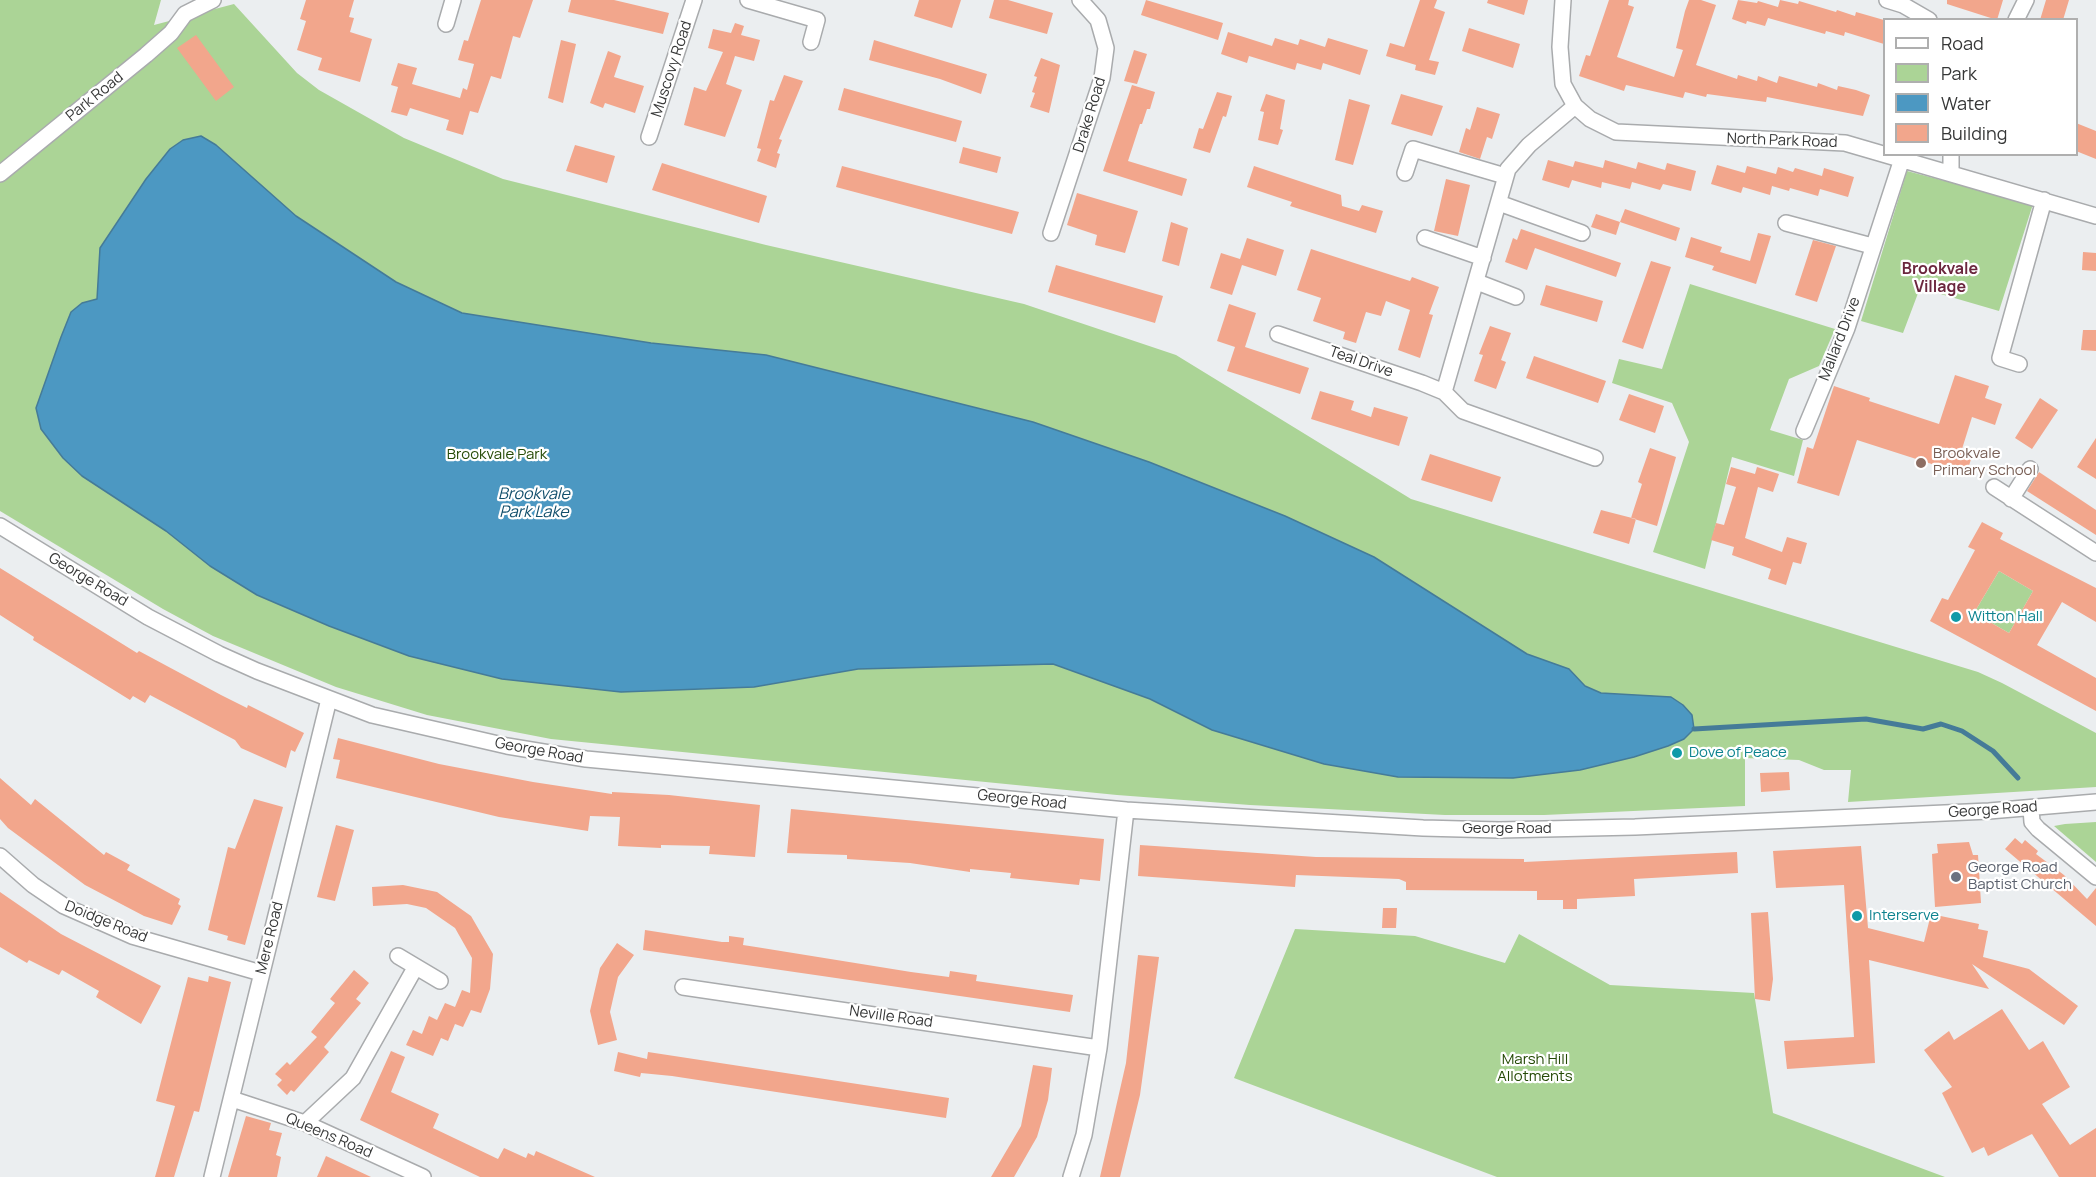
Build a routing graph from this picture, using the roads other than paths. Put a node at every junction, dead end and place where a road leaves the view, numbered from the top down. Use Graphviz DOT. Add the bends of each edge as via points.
graph roads {
  1 [pos="213,0"];
  2 [pos="453,0"];
  3 [pos="694,0"];
  4 [pos="748,0"];
  5 [pos="1080,0"];
  6 [pos="1563,0"];
  7 [pos="1887,0"];
  8 [pos="2026,0"];
  9 [pos="182,7"];
  10 [pos="1926,18"];
  11 [pos="2017,18"];
  12 [pos="447,24"];
  13 [pos="811,42"];
  14 [pos="1575,106"];
  15 [pos="649,137"];
  16 [pos="1883,156"];
  17 [pos="1883,156"];
  18 [pos="1951,156"];
  19 [pos="1901,162"];
  20 [pos="1951,172"];
  21 [pos="1405,173"];
  22 [pos="0,174"];
  23 [pos="1504,176"];
  24 [pos="2044,200"];
  25 [pos="1499,203"];
  26 [pos="2096,216"];
  27 [pos="1786,223"];
  28 [pos="1582,232"];
  29 [pos="1051,233"];
  30 [pos="1425,238"];
  31 [pos="1872,246"];
  32 [pos="1483,258"];
  33 [pos="1477,282"];
  34 [pos="1516,297"];
  35 [pos="1278,334"];
  36 [pos="2019,364"];
  37 [pos="1444,392"];
  38 [pos="1804,431"];
  39 [pos="1595,458"];
  40 [pos="2030,469"];
  41 [pos="1994,487"];
  42 [pos="2011,499"];
  43 [pos="0,526"];
  44 [pos="2096,553"];
  45 [pos="329,699"];
  46 [pos="2096,802"];
  47 [pos="2031,808"];
  48 [pos="1126,810"];
  49 [pos="0,856"];
  50 [pos="2096,877"];
  51 [pos="398,956"];
  52 [pos="416,968"];
  53 [pos="261,973"];
  54 [pos="440,981"];
  55 [pos="683,987"];
  56 [pos="1099,1047"];
  57 [pos="232,1099"];
  58 [pos="305,1123"];
  59 [pos="212,1177"];
  60 [pos="423,1177"];
  61 [pos="1071,1177"];
  1 -- 9 [label="street"];
  2 -- 12 [label="street"];
  3 -- 15 [label="street, Muscovy Road"];
  4 -- 13 [label="street" via="817,20"];
  5 -- 29 [label="street, Drake Road" via="1098,20 1106,48 1102,78"];
  6 -- 14 [label="street, North Park Road" via="1560,66 1563,84"];
  7 -- 10 [label="street"];
  8 -- 11 [label="street"];
  9 -- 22 [label="street, Park Road" via="171,33"];
  14 -- 16 [label="street, North Park Road" via="1616,132 1845,143"];
  14 -- 23 [label="street" via="1515,159"];
  17 -- 19 [label="street, North Park Road"];
  18 -- 20 [label="street"];
  19 -- 20 [label="street, North Park Road"];
  19 -- 31 [label="street, Mallard Drive"];
  20 -- 24 [label="street, North Park Road"];
  21 -- 23 [label="street" via="1413,149"];
  23 -- 25 [label="street"];
  24 -- 26 [label="street, North Park Road"];
  24 -- 36 [label="street" via="2000,358"];
  25 -- 28 [label="street"];
  25 -- 32 [label="street"];
  27 -- 31 [label="street"];
  30 -- 32 [label="street"];
  31 -- 38 [label="street, Mallard Drive" via="1846,328"];
  32 -- 33 [label="street"];
  33 -- 34 [label="street"];
  33 -- 37 [label="street"];
  35 -- 37 [label="street, Teal Drive"];
  37 -- 39 [label="street, Teal Drive" via="1463,411"];
  40 -- 42 [label="street"];
  41 -- 42 [label="street"];
  42 -- 44 [label="street"];
  43 -- 45 [label="street, George Road" via="112,596 219,654"];
  45 -- 48 [label="street, George Road" via="423,728 586,759"];
  45 -- 53 [label="street, Mere Road"];
  46 -- 47 [label="street, George Road"];
  47 -- 48 [label="street, George Road" via="1499,830"];
  47 -- 50 [label="street" via="2032,822 2038,829"];
  48 -- 56 [label="street"];
  49 -- 53 [label="street, Doidge Road" via="64,906 132,936"];
  51 -- 52 [label="street"];
  52 -- 54 [label="street"];
  52 -- 58 [label="street" via="353,1078"];
  53 -- 57 [label="street, Mere Road"];
  55 -- 56 [label="street, Neville Road"];
  56 -- 61 [label="street" via="1084,1135"];
  57 -- 58 [label="street, Queens Road"];
  57 -- 59 [label="street, Mere Road"];
  58 -- 60 [label="street, Queens Road"];
}
